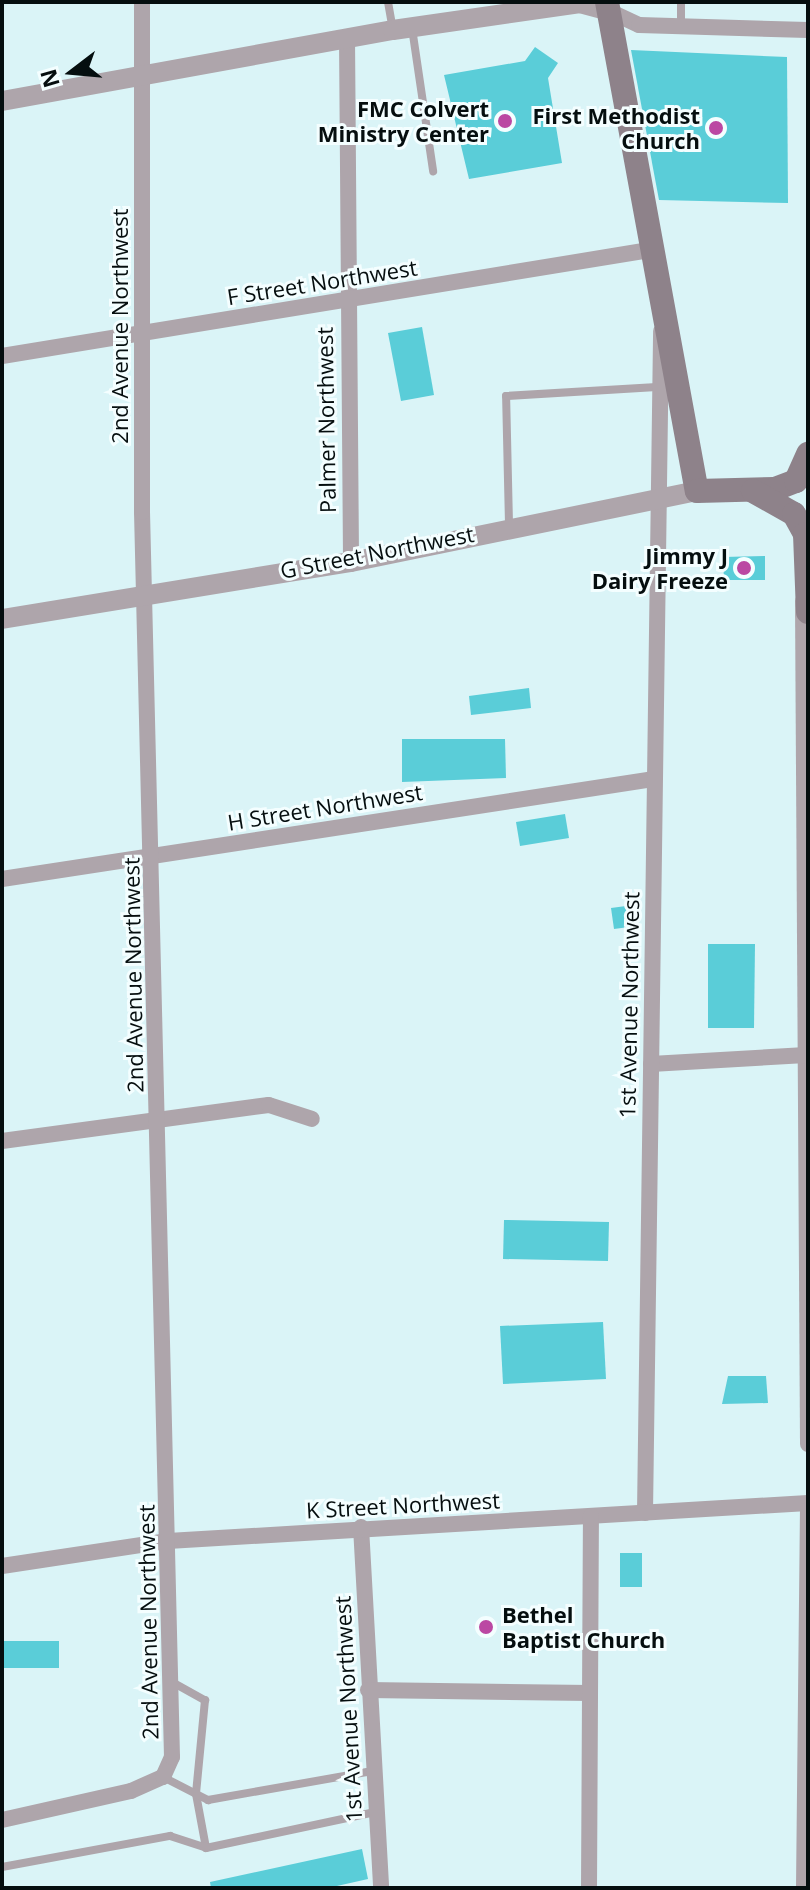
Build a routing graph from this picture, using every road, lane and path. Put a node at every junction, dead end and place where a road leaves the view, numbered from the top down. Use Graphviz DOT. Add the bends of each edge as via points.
graph roads {
  1 [pos="142,2"];
  2 [pos="388,2"];
  3 [pos="681,2"];
  4 [pos="608,7"];
  5 [pos="681,26"];
  6 [pos="403,28"];
  7 [pos="808,30"];
  8 [pos="347,37"];
  9 [pos="142,75"];
  10 [pos="2,101"];
  11 [pos="433,171"];
  12 [pos="649,250"];
  13 [pos="347,301"];
  14 [pos="662,312"];
  15 [pos="142,334"];
  16 [pos="2,356"];
  17 [pos="657,387"];
  18 [pos="808,454"];
  19 [pos="697,491"];
  20 [pos="753,491"];
  21 [pos="653,498"];
  22 [pos="509,524"];
  23 [pos="351,562"];
  24 [pos="144,592"];
  25 [pos="805,601"];
  26 [pos="2,619"];
  27 [pos="808,749"];
  28 [pos="654,779"];
  29 [pos="152,856"];
  30 [pos="2,879"];
  31 [pos="806,1055"];
  32 [pos="651,1064"];
  33 [pos="808,1098"];
  34 [pos="159,1118"];
  35 [pos="312,1119"];
  36 [pos="2,1141"];
  37 [pos="808,1444"];
  38 [pos="808,1503"];
  39 [pos="808,1510"];
  40 [pos="645,1513"];
  41 [pos="591,1516"];
  42 [pos="361,1527"];
  43 [pos="168,1541"];
  44 [pos="808,1542"];
  45 [pos="2,1566"];
  46 [pos="807,1667"];
  47 [pos="172,1682"];
  48 [pos="368,1690"];
  49 [pos="590,1693"];
  50 [pos="807,1715"];
  51 [pos="372,1771"];
  52 [pos="163,1777"];
  53 [pos="196,1794"];
  54 [pos="807,1794"];
  55 [pos="375,1812"];
  56 [pos="2,1820"];
  57 [pos="206,1848"];
  58 [pos="2,1867"];
  59 [pos="381,1888"];
  60 [pos="589,1888"];
  61 [pos="804,1888"];
  1 -- 9 [label="street, 2nd Avenue Northwest"];
  2 -- 6 [label="lane"];
  3 -- 5 [label="lane"];
  4 -- 5 [label="street" via="639,25"];
  4 -- 6 [label="street" via="580,3"];
  4 -- 12 [label="main road"];
  5 -- 7 [label="street"];
  6 -- 8 [label="street"];
  6 -- 11 [label="lane"];
  8 -- 9 [label="street"];
  8 -- 13 [label="street, Palmer Northwest"];
  9 -- 10 [label="street"];
  9 -- 15 [label="street, 2nd Avenue Northwest"];
  12 -- 13 [label="street, F Street Northwest"];
  12 -- 14 [label="main road"];
  13 -- 15 [label="street, F Street Northwest"];
  13 -- 23 [label="street, Palmer Northwest"];
  14 -- 17 [label="street, 1st Avenue Northwest"];
  14 -- 19 [label="main road"];
  15 -- 16 [label="street, F Street Northwest"];
  15 -- 24 [label="street, 2nd Avenue Northwest"];
  17 -- 21 [label="street, 1st Avenue Northwest"];
  17 -- 22 [label="lane" via="506,396"];
  18 -- 20 [label="main road, G Street Northwest" via="796,481"];
  19 -- 20 [label="main road, G Street Northwest"];
  19 -- 21 [label="street, G Street Northwest"];
  20 -- 25 [label="main road" via="794,514 805,534"];
  21 -- 22 [label="street, G Street Northwest"];
  21 -- 28 [label="street, 1st Avenue Northwest"];
  22 -- 23 [label="street, G Street Northwest"];
  23 -- 24 [label="street, G Street Northwest"];
  24 -- 26 [label="street, G Street Northwest"];
  24 -- 29 [label="street, 2nd Avenue Northwest"];
  25 -- 27 [label="street"];
  27 -- 31 [label="street"];
  28 -- 29 [label="street, H Street Northwest"];
  28 -- 32 [label="street, 1st Avenue Northwest"];
  29 -- 30 [label="street, H Street Northwest"];
  29 -- 34 [label="street, 2nd Avenue Northwest"];
  31 -- 32 [label="street"];
  31 -- 33 [label="street"];
  32 -- 40 [label="street, 1st Avenue Northwest"];
  33 -- 37 [label="street"];
  34 -- 35 [label="street" via="269,1105"];
  34 -- 36 [label="street"];
  34 -- 43 [label="street, 2nd Avenue Northwest"];
  38 -- 40 [label="street, K Street Northwest"];
  39 -- 44 [label="street"];
  40 -- 41 [label="street, K Street Northwest"];
  41 -- 42 [label="street, K Street Northwest"];
  41 -- 49 [label="street"];
  42 -- 43 [label="street, K Street Northwest"];
  42 -- 48 [label="street, 1st Avenue Northwest"];
  43 -- 45 [label="street, K Street Northwest"];
  43 -- 47 [label="street, 2nd Avenue Northwest"];
  44 -- 46 [label="street"];
  46 -- 50 [label="street"];
  47 -- 52 [label="street, 2nd Avenue Northwest" via="172,1757"];
  47 -- 53 [label="lane" via="205,1700"];
  48 -- 49 [label="street"];
  48 -- 51 [label="street, 1st Avenue Northwest"];
  49 -- 60 [label="street"];
  50 -- 54 [label="street"];
  51 -- 53 [label="lane" via="208,1800"];
  51 -- 55 [label="street, 1st Avenue Northwest"];
  52 -- 53 [label="lane"];
  52 -- 56 [label="street"];
  53 -- 57 [label="lane"];
  54 -- 61 [label="street"];
  55 -- 57 [label="lane"];
  55 -- 59 [label="street, 1st Avenue Northwest"];
  57 -- 58 [label="lane" via="170,1836"];
}
